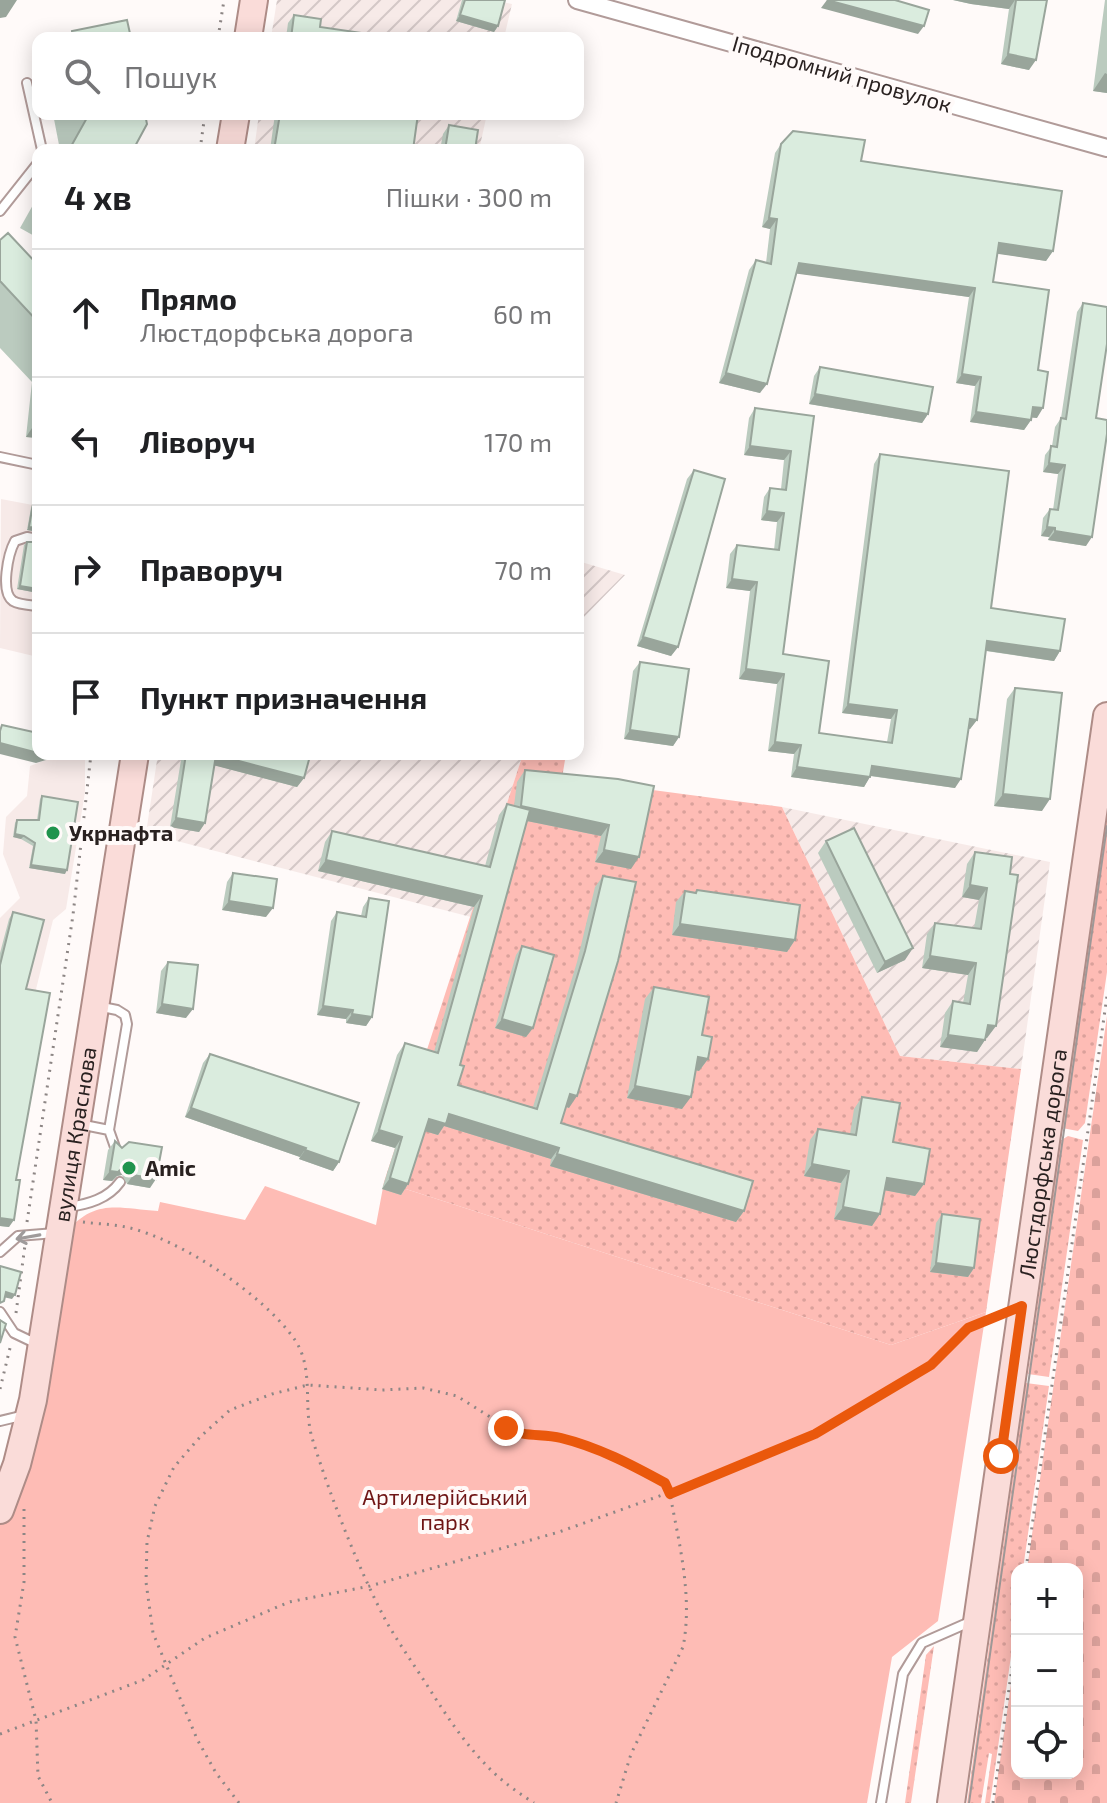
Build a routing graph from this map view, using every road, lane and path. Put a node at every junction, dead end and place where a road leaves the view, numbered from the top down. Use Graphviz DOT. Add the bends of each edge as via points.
graph roads {
  1 [pos="224,0"];
  2 [pos="254,0"];
  3 [pos="577,0"];
  4 [pos="219,32"];
  5 [pos="249,32"];
  6 [pos="27,83"];
  7 [pos="32,105"];
  8 [pos="35,120"];
  9 [pos="204,120"];
  10 [pos="235,120"];
  11 [pos="41,144"];
  12 [pos="201,144"];
  13 [pos="231,144"];
  14 [pos="1107,148"];
  15 [pos="32,170"];
  16 [pos="1,208"];
  17 [pos="0,457"];
  18 [pos="32,464"];
  19 [pos="32,538"];
  20 [pos="32,605"];
  21 [pos="1107,716"];
  22 [pos="90,760"];
  23 [pos="134,760"];
  24 [pos="1107,996"];
  25 [pos="96,1006"];
  26 [pos="77,1123"];
  27 [pos="109,1130"];
  28 [pos="116,1150"];
  29 [pos="120,1182"];
  30 [pos="69,1221"];
  31 [pos="26,1235"];
  32 [pos="0,1252"];
  33 [pos="1022,1306"];
  34 [pos="0,1312"];
  35 [pos="14,1333"];
  36 [pos="42,1346"];
  37 [pos="308,1385"];
  38 [pos="0,1389"];
  39 [pos="29,1414"];
  40 [pos="0,1421"];
  41 [pos="670,1494"];
  42 [pos="8,1499"];
  43 [pos="1027,1563"];
  44 [pos="370,1586"];
  45 [pos="977,1619"];
  46 [pos="1017,1635"];
  47 [pos="166,1665"];
  48 [pos="36,1720"];
  49 [pos="0,1734"];
  50 [pos="52,1803"];
  51 [pos="239,1803"];
  52 [pos="534,1803"];
  53 [pos="616,1803"];
  54 [pos="881,1803"];
  55 [pos="951,1803"];
  56 [pos="993,1803"];
  1 -- 4 [label="path"];
  2 -- 5 [label="main road"];
  3 -- 14 [label="street, Іподромний провулок"];
  6 -- 7 [label="lane"];
  8 -- 11 [label="lane"];
  9 -- 12 [label="path"];
  10 -- 13 [label="main road"];
  15 -- 16 [label="lane"];
  17 -- 18 [label="lane"];
  19 -- 20 [label="lane" via="15,541 4,583 14,602"];
  21 -- 33 [label="main road, Люстдорфська дорога"];
  22 -- 31 [label="path"];
  23 -- 25 [label="main road, вулиця Краснова"];
  24 -- 43 [label="path"];
  25 -- 26 [label="main road, вулиця Краснова"];
  25 -- 27 [label="lane" via="117,1010 127,1024"];
  26 -- 27 [label="lane"];
  26 -- 30 [label="main road, вулиця Краснова"];
  27 -- 28 [label="lane"];
  29 -- 30 [label="lane"];
  30 -- 31 [label="lane, one-way"];
  30 -- 36 [label="main road, вулиця Краснова"];
  30 -- 37 [label="path" via="126,1227 208,1263 295,1341"];
  31 -- 32 [label="lane"];
  31 -- 35 [label="path"];
  33 -- 41 [label="path" via="968,1328 931,1365 815,1434"];
  33 -- 45 [label="main road, Люстдорфська дорога"];
  34 -- 35 [label="lane"];
  35 -- 36 [label="lane"];
  35 -- 38 [label="path"];
  36 -- 39 [label="main road, вулиця Краснова"];
  37 -- 41 [label="path" via="444,1392 517,1434 560,1437 600,1450 665,1483"];
  37 -- 44 [label="path" via="313,1441"];
  37 -- 47 [label="path" via="230,1410 174,1467 155,1506 147,1542 153,1633"];
  39 -- 40 [label="lane"];
  39 -- 42 [label="main road, вулиця Краснова"];
  41 -- 44 [label="path"];
  41 -- 53 [label="path" via="687,1628 683,1647 631,1754"];
  42 -- 48 [label="path" via="24,1582 15,1637"];
  44 -- 47 [label="path" via="289,1602 205,1638"];
  44 -- 52 [label="path" via="453,1727 489,1768"];
  45 -- 54 [label="lane" via="922,1643 903,1674"];
  45 -- 55 [label="main road, Люстдорфська дорога"];
  46 -- 56 [label="path"];
  47 -- 48 [label="path" via="143,1680"];
  47 -- 51 [label="path" via="197,1739"];
  48 -- 49 [label="path"];
  48 -- 50 [label="path" via="38,1776"];
}
